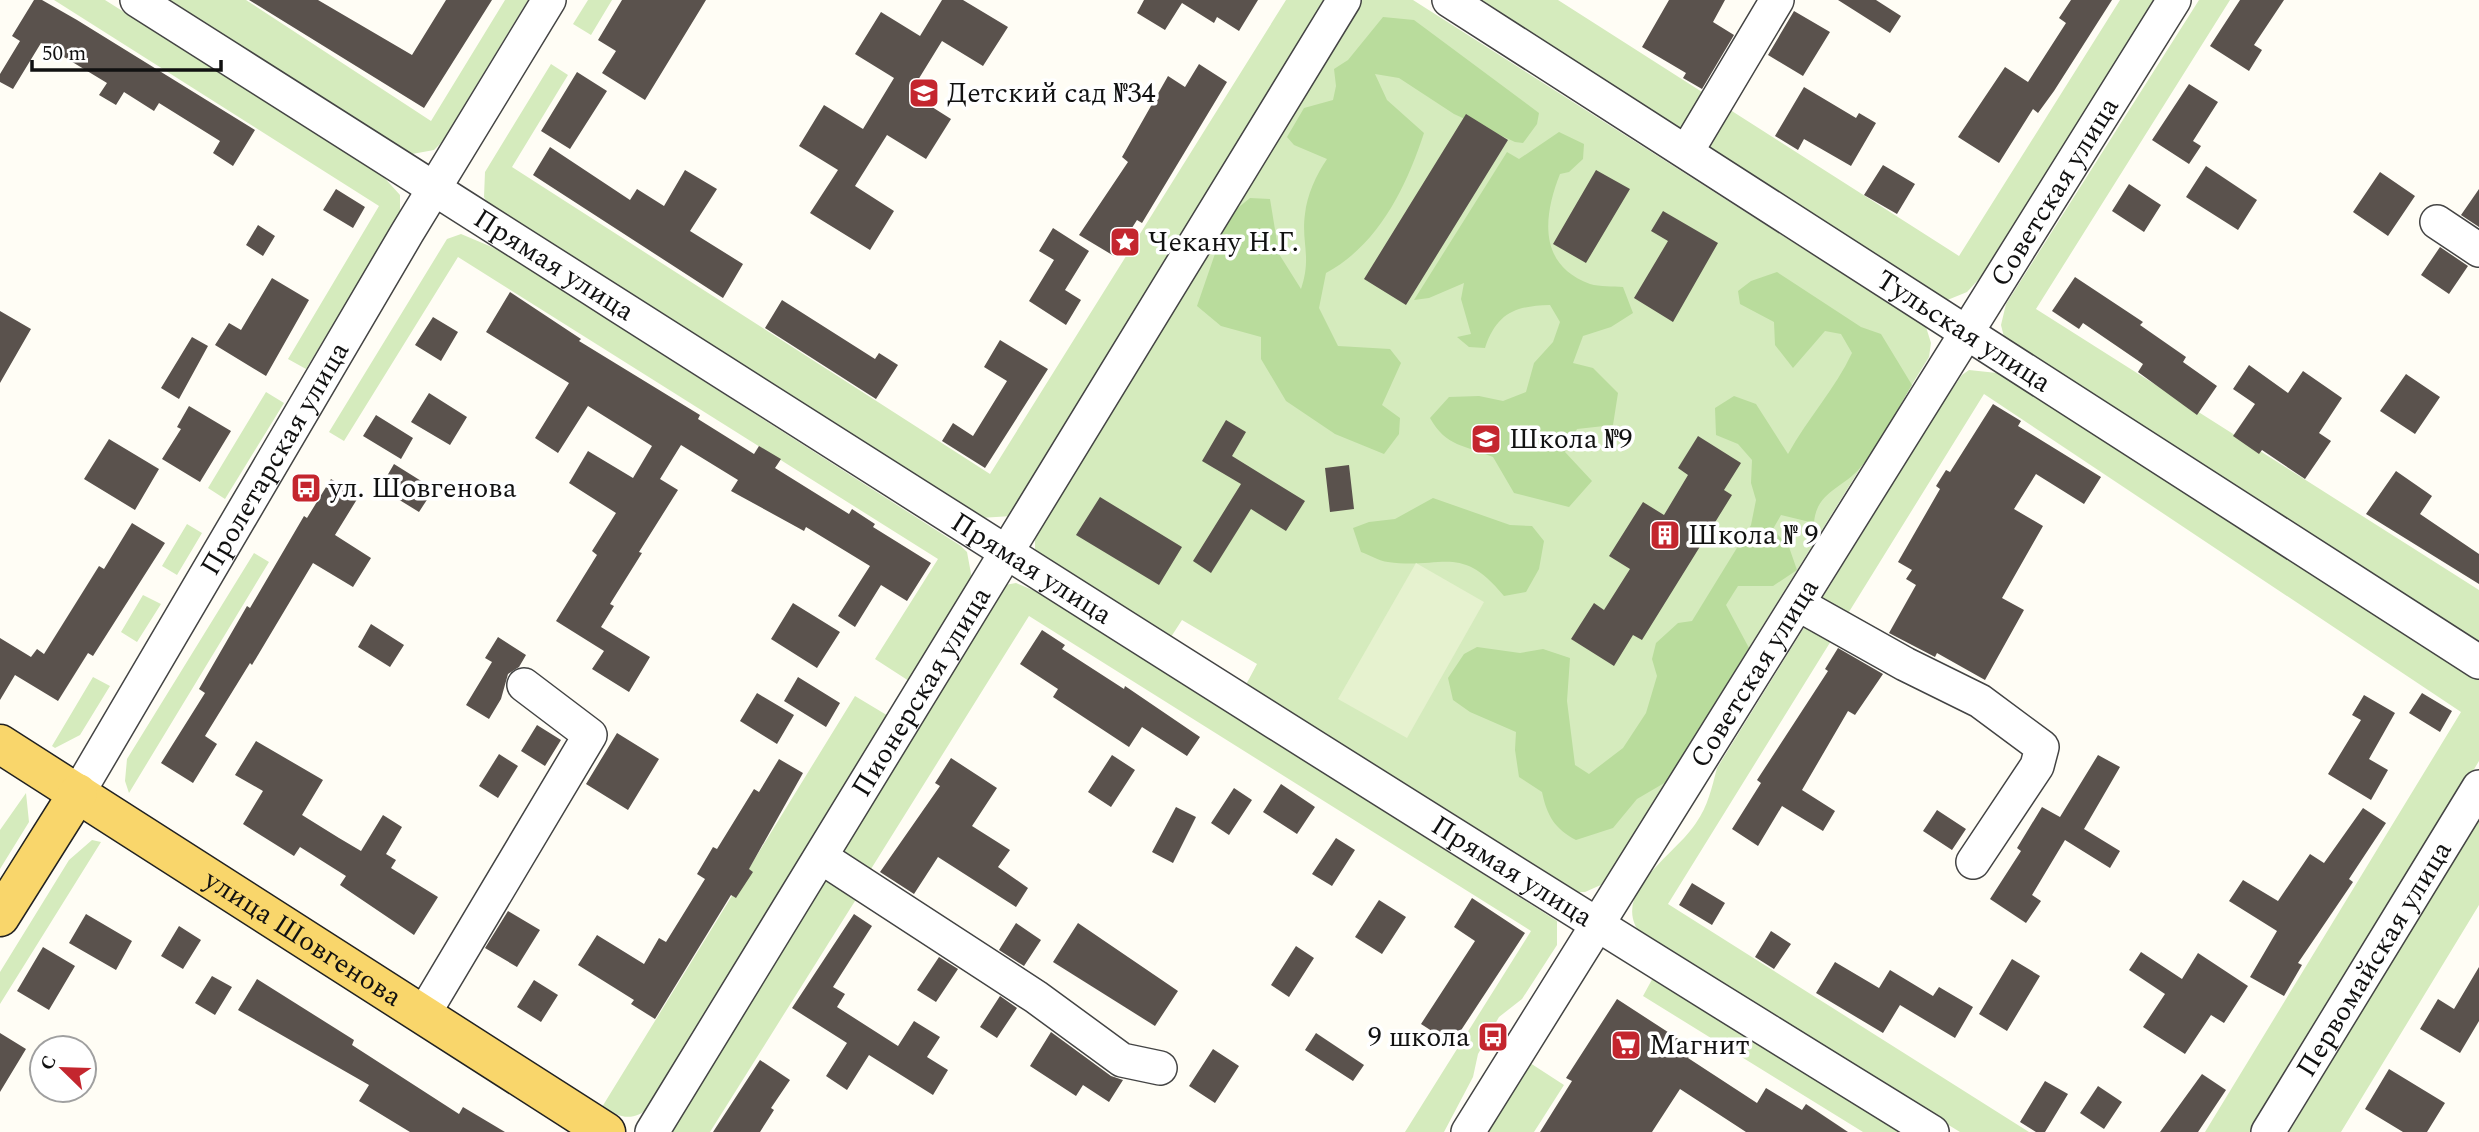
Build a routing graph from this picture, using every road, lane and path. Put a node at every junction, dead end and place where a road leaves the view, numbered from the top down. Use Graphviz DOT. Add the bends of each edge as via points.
graph roads {
  1 [pos="137,0"];
  2 [pos="549,0"];
  3 [pos="1344,0"];
  4 [pos="1449,0"];
  5 [pos="1777,0"];
  6 [pos="2175,0"];
  7 [pos="1687,151"];
  8 [pos="434,191"];
  9 [pos="2437,222"];
  10 [pos="2479,250"];
  11 [pos="1967,331"];
  12 [pos="1007,553"];
  13 [pos="1798,604"];
  14 [pos="2479,662"];
  15 [pos="524,685"];
  16 [pos="0,744"];
  17 [pos="2479,787"];
  18 [pos="78,793"];
  19 [pos="821,857"];
  20 [pos="1973,862"];
  21 [pos="0,917"];
  22 [pos="1598,926"];
  23 [pos="423,1015"];
  24 [pos="1160,1068"];
  25 [pos="606,1132"];
  26 [pos="652,1132"];
  27 [pos="1468,1132"];
  28 [pos="1931,1132"];
  29 [pos="2268,1132"];
  1 -- 8 [label="street, Прямая улица"];
  2 -- 8 [label="street, Пролетарская улица"];
  3 -- 12 [label="street, Пионерская улица"];
  4 -- 7 [label="street, Тульская улица"];
  5 -- 7 [label="street"];
  6 -- 11 [label="street, Советская улица"];
  7 -- 11 [label="street, Тульская улица"];
  8 -- 12 [label="street, Прямая улица"];
  8 -- 18 [label="street, Пролетарская улица"];
  9 -- 10 [label="street"];
  11 -- 13 [label="street, Советская улица"];
  11 -- 14 [label="street, Тульская улица"];
  12 -- 19 [label="street, Пионерская улица"];
  12 -- 22 [label="street, Прямая улица"];
  13 -- 20 [label="street" via="1980,701 2042,747 2037,766"];
  13 -- 22 [label="street, Советская улица"];
  15 -- 23 [label="street" via="590,735"];
  16 -- 18 [label="main road, улица Шовгенова"];
  17 -- 29 [label="street, Первомайская улица"];
  18 -- 21 [label="main road, Пролетарская улица"];
  18 -- 23 [label="main road, улица Шовгенова"];
  19 -- 24 [label="street" via="1035,997 1122,1060"];
  19 -- 26 [label="street, Пионерская улица"];
  22 -- 27 [label="street, Советская улица"];
  22 -- 28 [label="street, Прямая улица"];
  23 -- 25 [label="main road, улица Шовгенова"];
}
